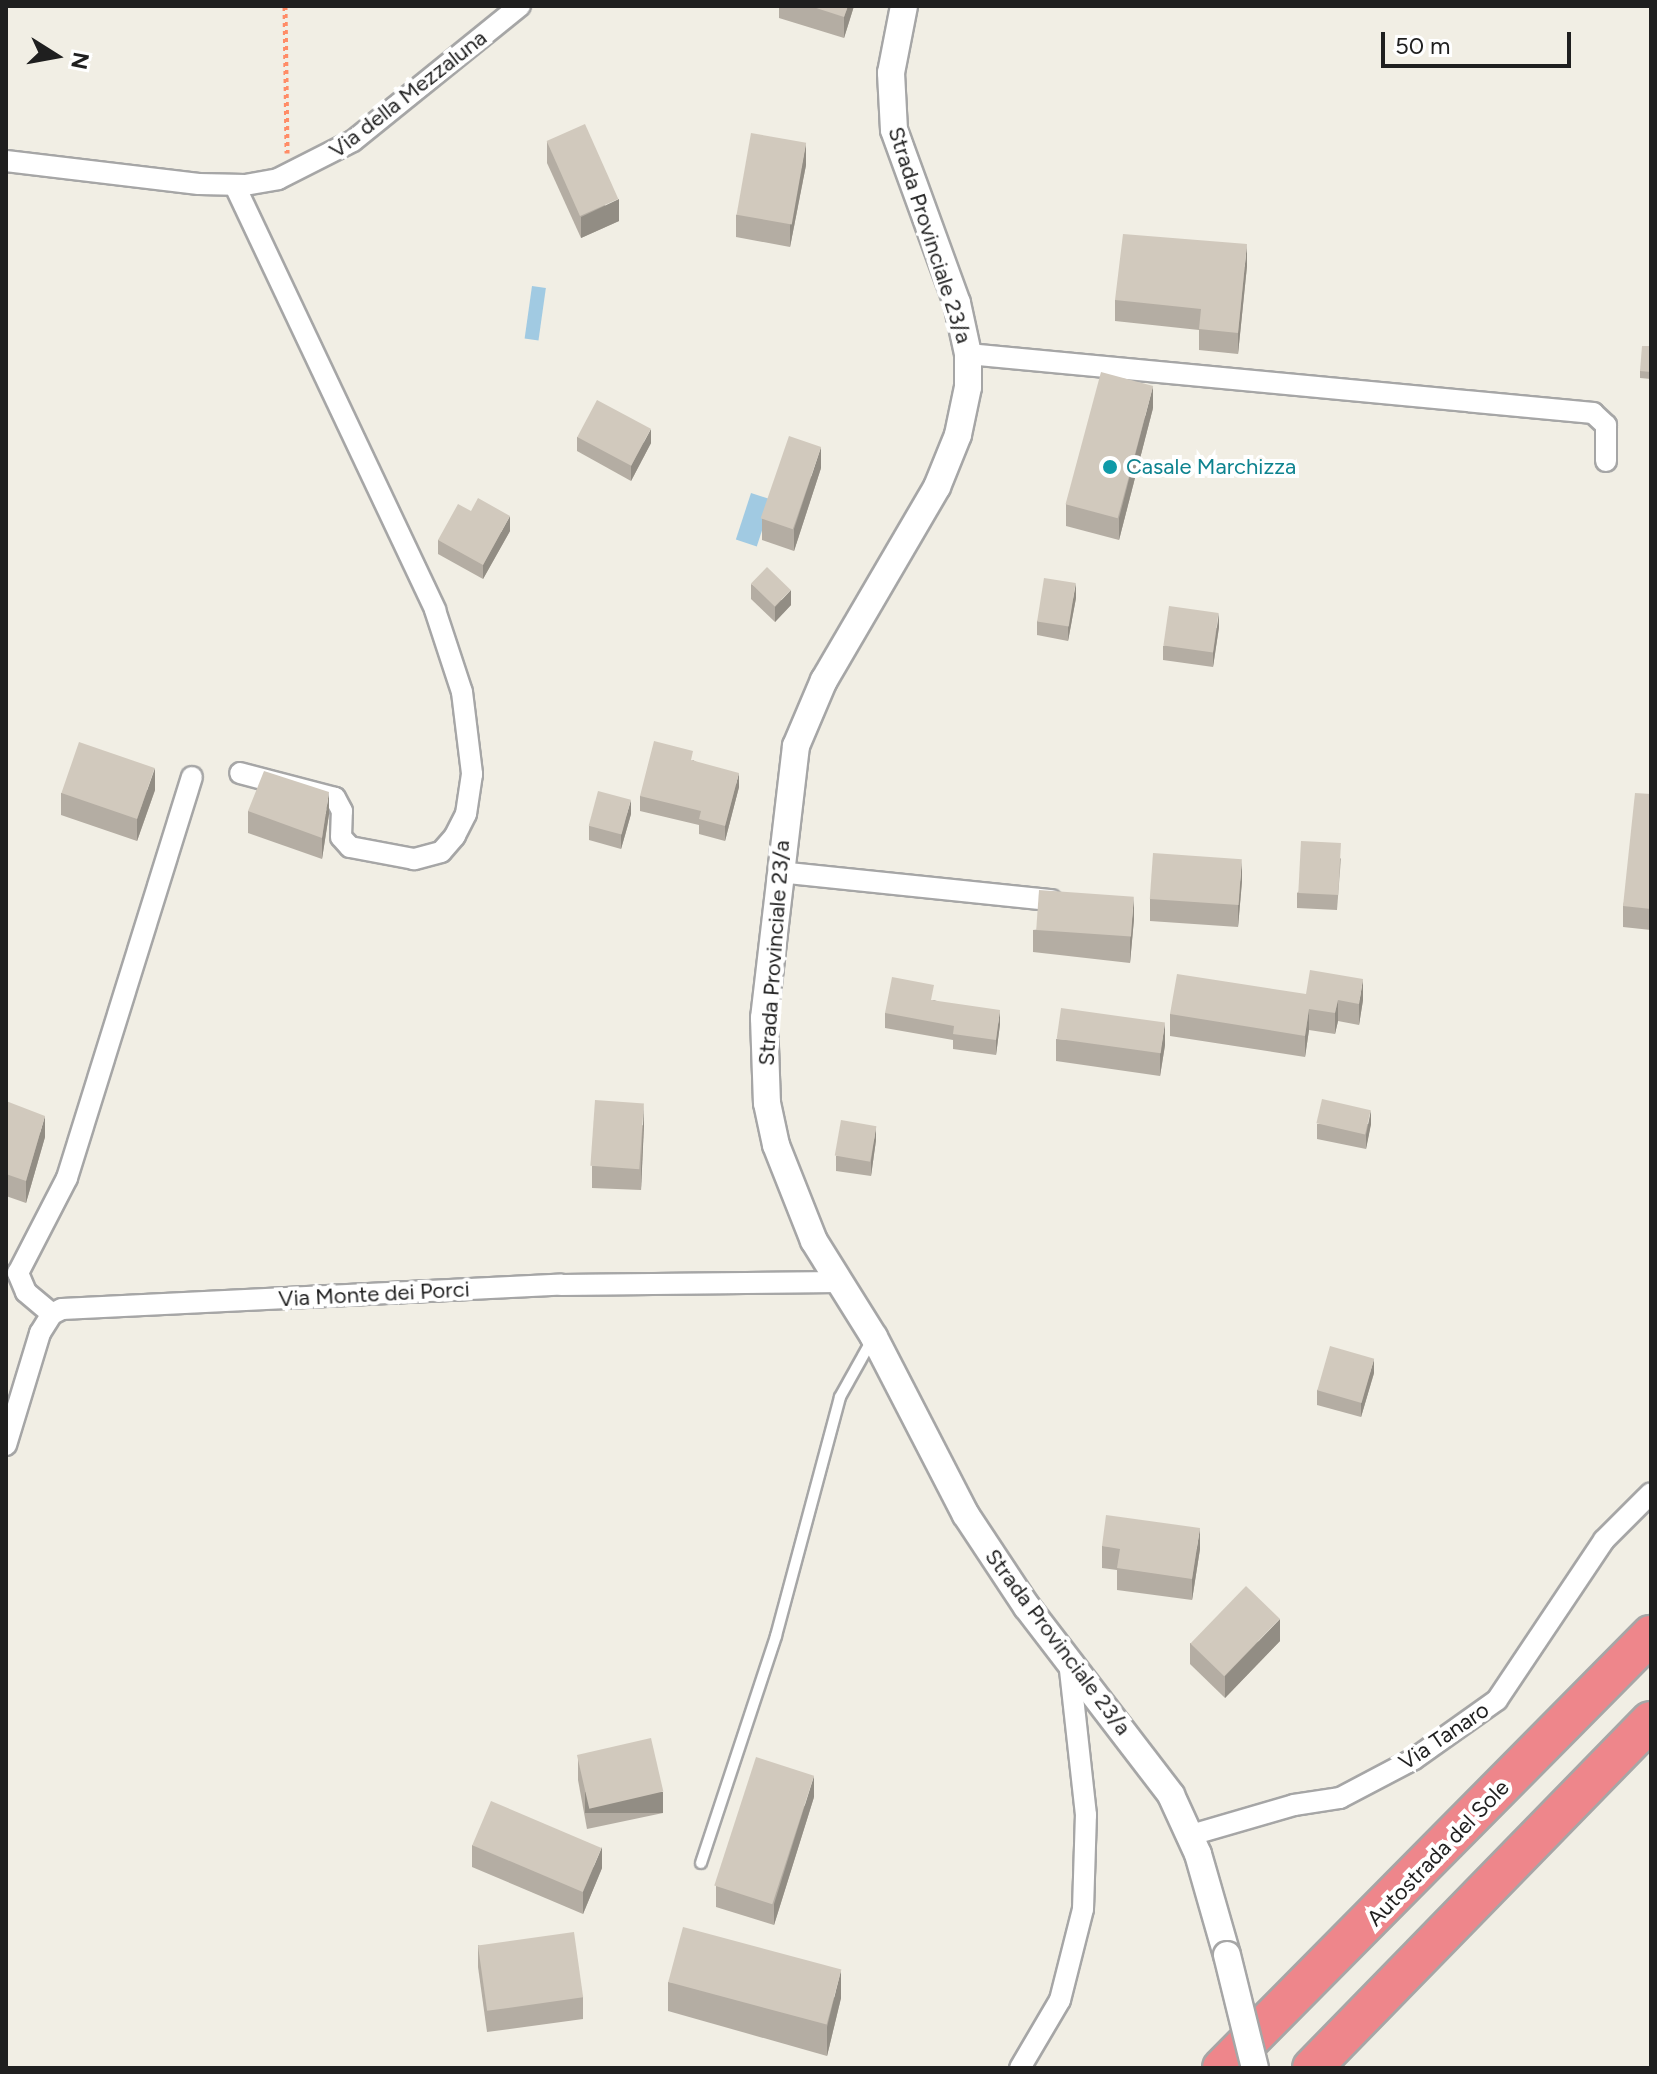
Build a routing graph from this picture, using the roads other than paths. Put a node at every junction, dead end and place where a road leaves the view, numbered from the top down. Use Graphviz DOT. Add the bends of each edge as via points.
graph roads {
  1 [pos="520,6"];
  2 [pos="904,6"];
  3 [pos="6,161"];
  4 [pos="235,186"];
  5 [pos="968,354"];
  6 [pos="1606,461"];
  7 [pos="240,773"];
  8 [pos="192,777"];
  9 [pos="779,872"];
  10 [pos="1052,900"];
  11 [pos="838,1282"];
  12 [pos="52,1314"];
  13 [pos="874,1337"];
  14 [pos="6,1445"];
  15 [pos="1651,1493"];
  16 [pos="1651,1635"];
  17 [pos="1068,1658"];
  18 [pos="1651,1721"];
  19 [pos="1191,1835"];
  20 [pos="701,1863"];
  21 [pos="1020,2068"];
  22 [pos="1222,2068"];
  23 [pos="1255,2068"];
  24 [pos="1312,2068"];
  1 -- 4 [label="street, Via della Mezzaluna" via="353,141 288,175"];
  2 -- 5 [label="street, Strada Provinciale 23/a" via="891,73 894,130 957,303"];
  3 -- 4 [label="street, Via della Mezzaluna"];
  4 -- 7 [label="street" via="435,610 462,692 472,774 466,814 455,836 441,852 414,859 350,847 341,837 342,811 335,798"];
  5 -- 6 [label="street" via="1593,413 1606,425"];
  5 -- 9 [label="street, Strada Provinciale 23/a" via="963,419 944,473 803,724 789,784"];
  8 -- 12 [label="street" via="67,1178 20,1267 22,1287"];
  9 -- 10 [label="street"];
  9 -- 11 [label="street, Strada Provinciale 23/a" via="764,1018 767,1103 792,1188"];
  11 -- 12 [label="street, Via Monte dei Porci" via="561,1285 85,1306"];
  11 -- 13 [label="street, Strada Provinciale 23/a"];
  12 -- 14 [label="street" via="40,1333"];
  13 -- 17 [label="street, Strada Provinciale 23/a" via="987,1550"];
  13 -- 20 [label="lane" via="840,1397 776,1636"];
  15 -- 19 [label="street, Via Tanaro" via="1604,1540 1497,1700 1414,1759 1340,1798 1294,1805"];
  16 -- 22 [label="highway, Autostrada del Sole"];
  17 -- 19 [label="street, Strada Provinciale 23/a" via="1153,1768"];
  17 -- 21 [label="street" via="1085,1797 1083,1909 1060,2000"];
  18 -- 24 [label="highway"];
  19 -- 23 [label="street, Strada Provinciale 23/a, bridge"];
}
